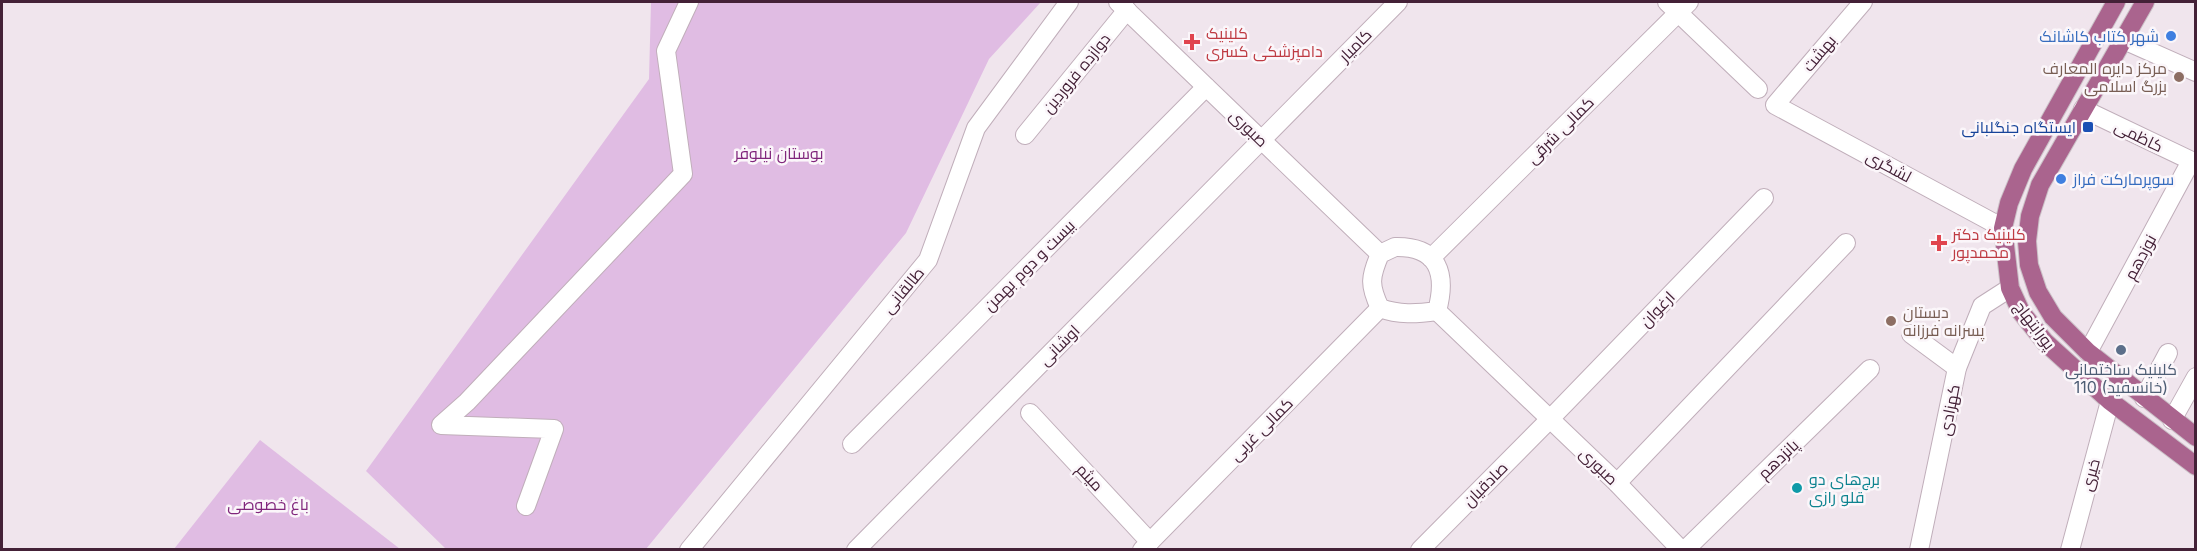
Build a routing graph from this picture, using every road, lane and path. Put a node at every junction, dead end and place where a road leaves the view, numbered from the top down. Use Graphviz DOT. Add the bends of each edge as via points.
graph roads {
  1 [pos="690,2"];
  2 [pos="1069,2"];
  3 [pos="1398,2"];
  4 [pos="1863,2"];
  5 [pos="2116,2"];
  6 [pos="2145,2"];
  7 [pos="1678,5"];
  8 [pos="1123,6"];
  9 [pos="2101,29"];
  10 [pos="2124,40"];
  11 [pos="2196,72"];
  12 [pos="1206,87"];
  13 [pos="1758,89"];
  14 [pos="1775,105"];
  15 [pos="2083,109"];
  16 [pos="1025,135"];
  17 [pos="1261,140"];
  18 [pos="2194,162"];
  19 [pos="1764,198"];
  20 [pos="2003,228"];
  21 [pos="1846,243"];
  22 [pos="1380,254"];
  23 [pos="1431,258"];
  24 [pos="2010,288"];
  25 [pos="1380,308"];
  26 [pos="1437,310"];
  27 [pos="1911,334"];
  28 [pos="2088,352"];
  29 [pos="2168,353"];
  30 [pos="1957,368"];
  31 [pos="1870,369"];
  32 [pos="2196,377"];
  33 [pos="2144,398"];
  34 [pos="2110,402"];
  35 [pos="1030,413"];
  36 [pos="1551,419"];
  37 [pos="2172,420"];
  38 [pos="2196,437"];
  39 [pos="852,444"];
  40 [pos="2196,466"];
  41 [pos="1617,483"];
  42 [pos="526,506"];
  43 [pos="1146,545"];
  44 [pos="1924,547"];
  45 [pos="688,549"];
  46 [pos="856,549"];
  47 [pos="1420,549"];
  48 [pos="1683,549"];
  49 [pos="2070,549"];
  1 -- 42 [label="street" via="666,51 683,174 441,425 554,429"];
  2 -- 45 [label="street, طالقانی" via="976,128 928,260"];
  3 -- 17 [label="street, کامیار"];
  4 -- 14 [label="street, بهشت"];
  5 -- 9 [label="main road, پورابتهاج"];
  6 -- 10 [label="main road, پورابتهاج"];
  7 -- 13 [label="street"];
  7 -- 23 [label="street, کمالی شرقی"];
  8 -- 12 [label="street, صبوری"];
  8 -- 16 [label="street, دوازده فروردین"];
  9 -- 10 [label="main road"];
  9 -- 20 [label="main road, پورابتهاج" via="2023,170"];
  10 -- 11 [label="street"];
  10 -- 15 [label="main road, پورابتهاج"];
  12 -- 17 [label="street, صبوری"];
  12 -- 39 [label="street, بیست و دوم بهمن"];
  14 -- 20 [label="street, لشگری"];
  15 -- 18 [label="street, کاظمی"];
  15 -- 28 [label="main road, پورابتهاج" via="2040,185 2027,241 2029,265 2038,292 2054,316"];
  17 -- 22 [label="street, صبوری"];
  17 -- 46 [label="street, اوشانی"];
  18 -- 28 [label="street, نوزدهم"];
  19 -- 36 [label="street, ارغوان"];
  20 -- 24 [label="main road, پورابتهاج"];
  21 -- 41 [label="street"];
  22 -- 23 [label="street" via="1395,247 1408,247"];
  22 -- 25 [label="street" via="1371,278"];
  23 -- 26 [label="street" via="1442,279"];
  24 -- 30 [label="street, کهزادی" via="1982,306"];
  24 -- 34 [label="main road, پورابتهاج" via="2021,312 2044,342"];
  25 -- 26 [label="street" via="1401,314"];
  25 -- 43 [label="street, کمالی غربی"];
  26 -- 36 [label="street, صبوری"];
  27 -- 30 [label="street"];
  28 -- 33 [label="main road, پورابتهاج"];
  29 -- 33 [label="street"];
  30 -- 44 [label="street, کهزادی"];
  31 -- 48 [label="street, پانزدهم"];
  32 -- 37 [label="street"];
  33 -- 37 [label="main road, پورابتهاج"];
  34 -- 40 [label="main road, پورابتهاج"];
  34 -- 49 [label="street, خیری"];
  35 -- 43 [label="street, میثم"];
  36 -- 41 [label="street, صبوری"];
  36 -- 47 [label="street, صادقیان"];
  37 -- 38 [label="main road, پورابتهاج"];
  41 -- 48 [label="street, صبوری"];
}
